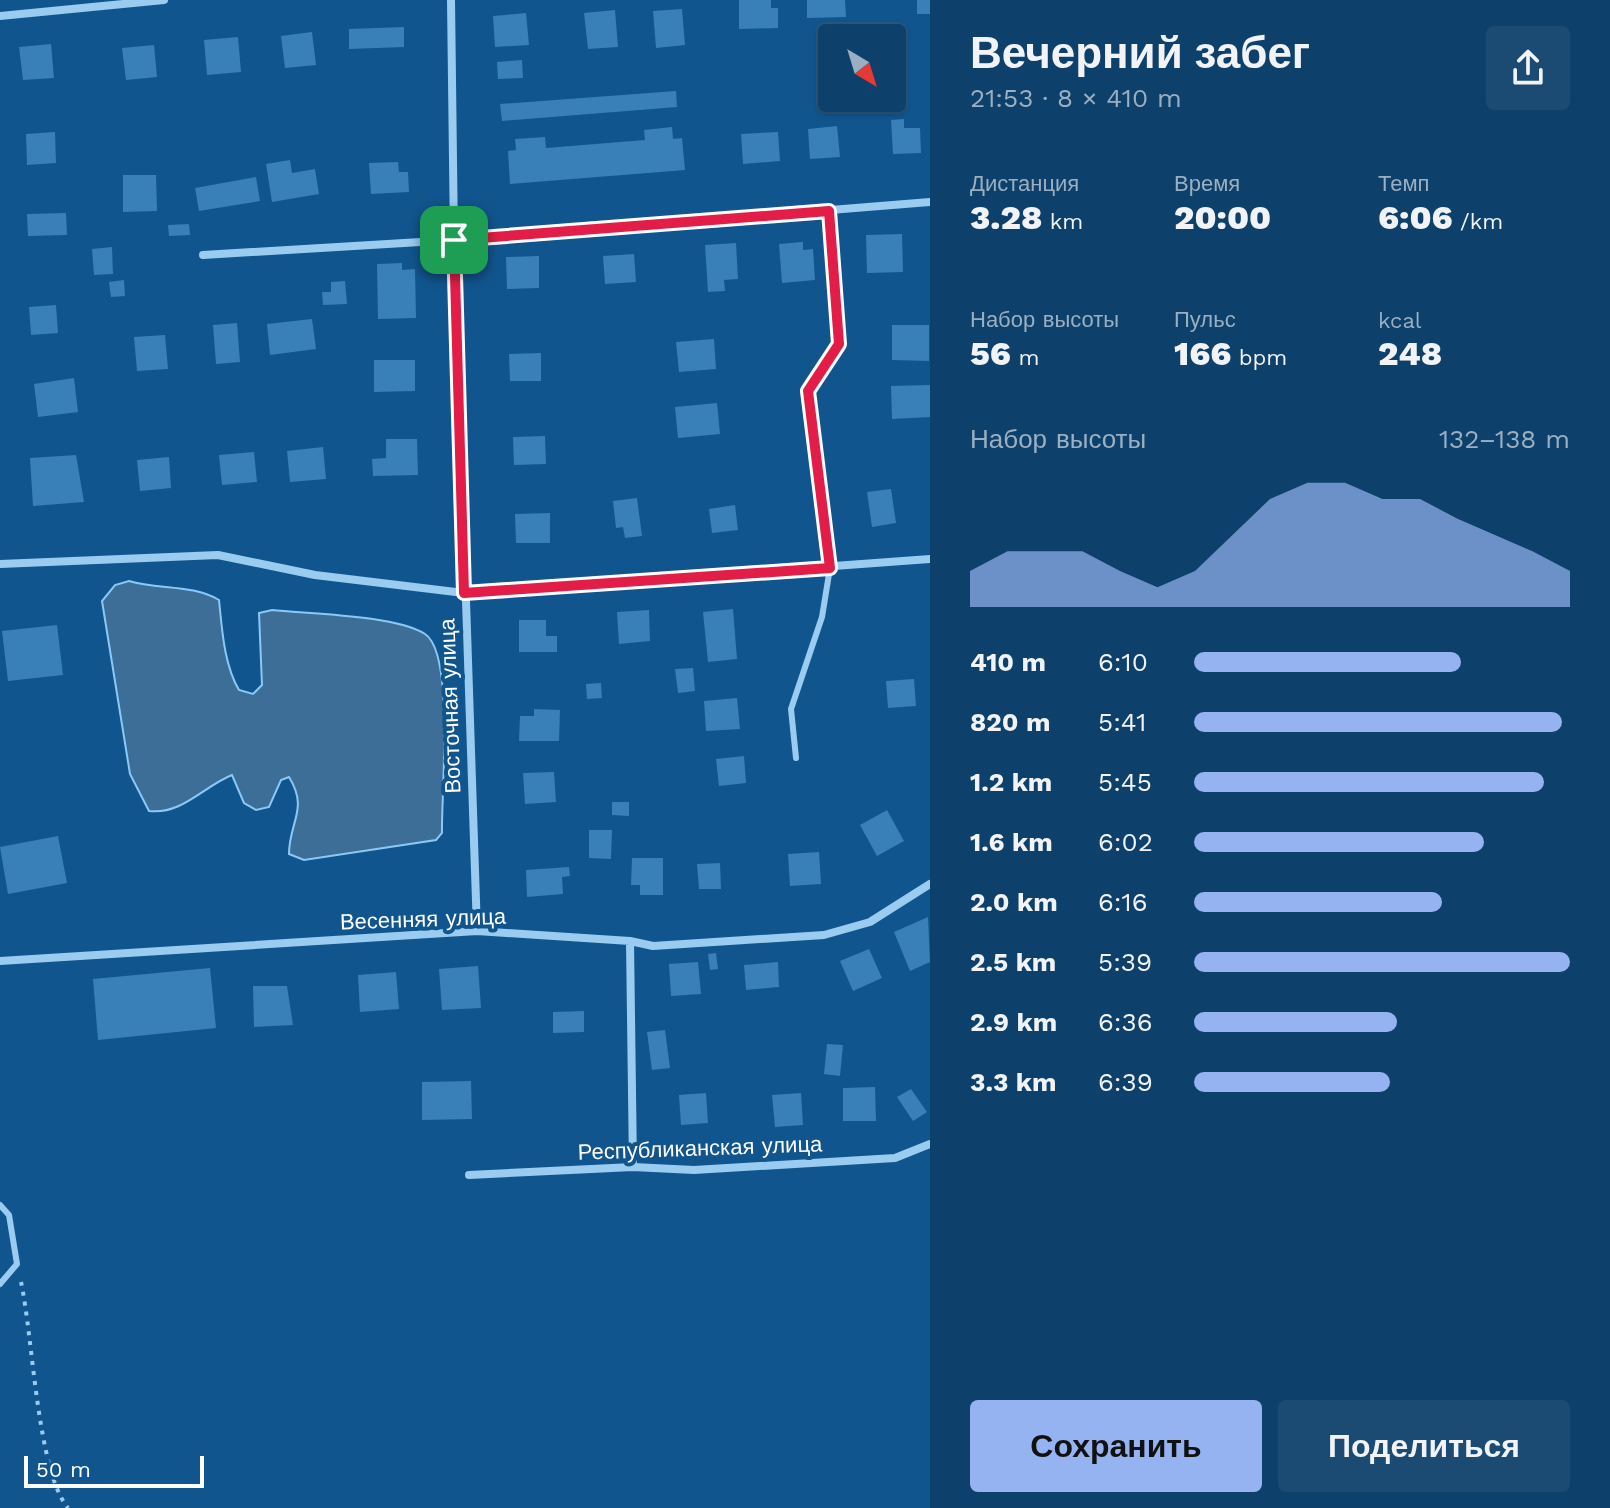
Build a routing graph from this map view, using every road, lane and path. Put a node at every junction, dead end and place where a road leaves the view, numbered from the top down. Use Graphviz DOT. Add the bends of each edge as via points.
graph roads {
  1 [pos="164,0"];
  2 [pos="451,0"];
  3 [pos="0,16"];
  4 [pos="930,202"];
  5 [pos="829,211"];
  6 [pos="454,240"];
  7 [pos="203,255"];
  8 [pos="808,391"];
  9 [pos="930,559"];
  10 [pos="0,564"];
  11 [pos="830,568"];
  12 [pos="464,593"];
  13 [pos="796,758"];
  14 [pos="930,884"];
  15 [pos="477,931"];
  16 [pos="630,941"];
  17 [pos="0,961"];
  18 [pos="930,1144"];
  19 [pos="633,1167"];
  20 [pos="469,1175"];
  21 [pos="0,1205"];
  22 [pos="17,1264"];
  23 [pos="0,1284"];
  24 [pos="68,1508"];
  1 -- 3 [label="street"];
  2 -- 6 [label="street, Восточная улица"];
  4 -- 5 [label="street"];
  5 -- 6 [label="street"];
  5 -- 8 [label="path" via="839,344"];
  6 -- 7 [label="street"];
  6 -- 12 [label="street, Восточная улица"];
  8 -- 11 [label="lane"];
  9 -- 11 [label="street"];
  10 -- 12 [label="street" via="218,555 315,575"];
  11 -- 12 [label="street"];
  11 -- 13 [label="lane" via="822,617 791,709"];
  12 -- 15 [label="street, Восточная улица"];
  14 -- 16 [label="street, Весенняя улица" via="870,922 824,935 653,946"];
  15 -- 16 [label="street, Весенняя улица"];
  15 -- 17 [label="street, Весенняя улица"];
  16 -- 19 [label="street"];
  18 -- 19 [label="street, Республиканская улица" via="895,1158 694,1170"];
  19 -- 20 [label="street, Республиканская улица"];
  21 -- 22 [label="lane" via="9,1215"];
  22 -- 23 [label="lane"];
  22 -- 24 [label="path" via="31,1324 48,1461"];
}
